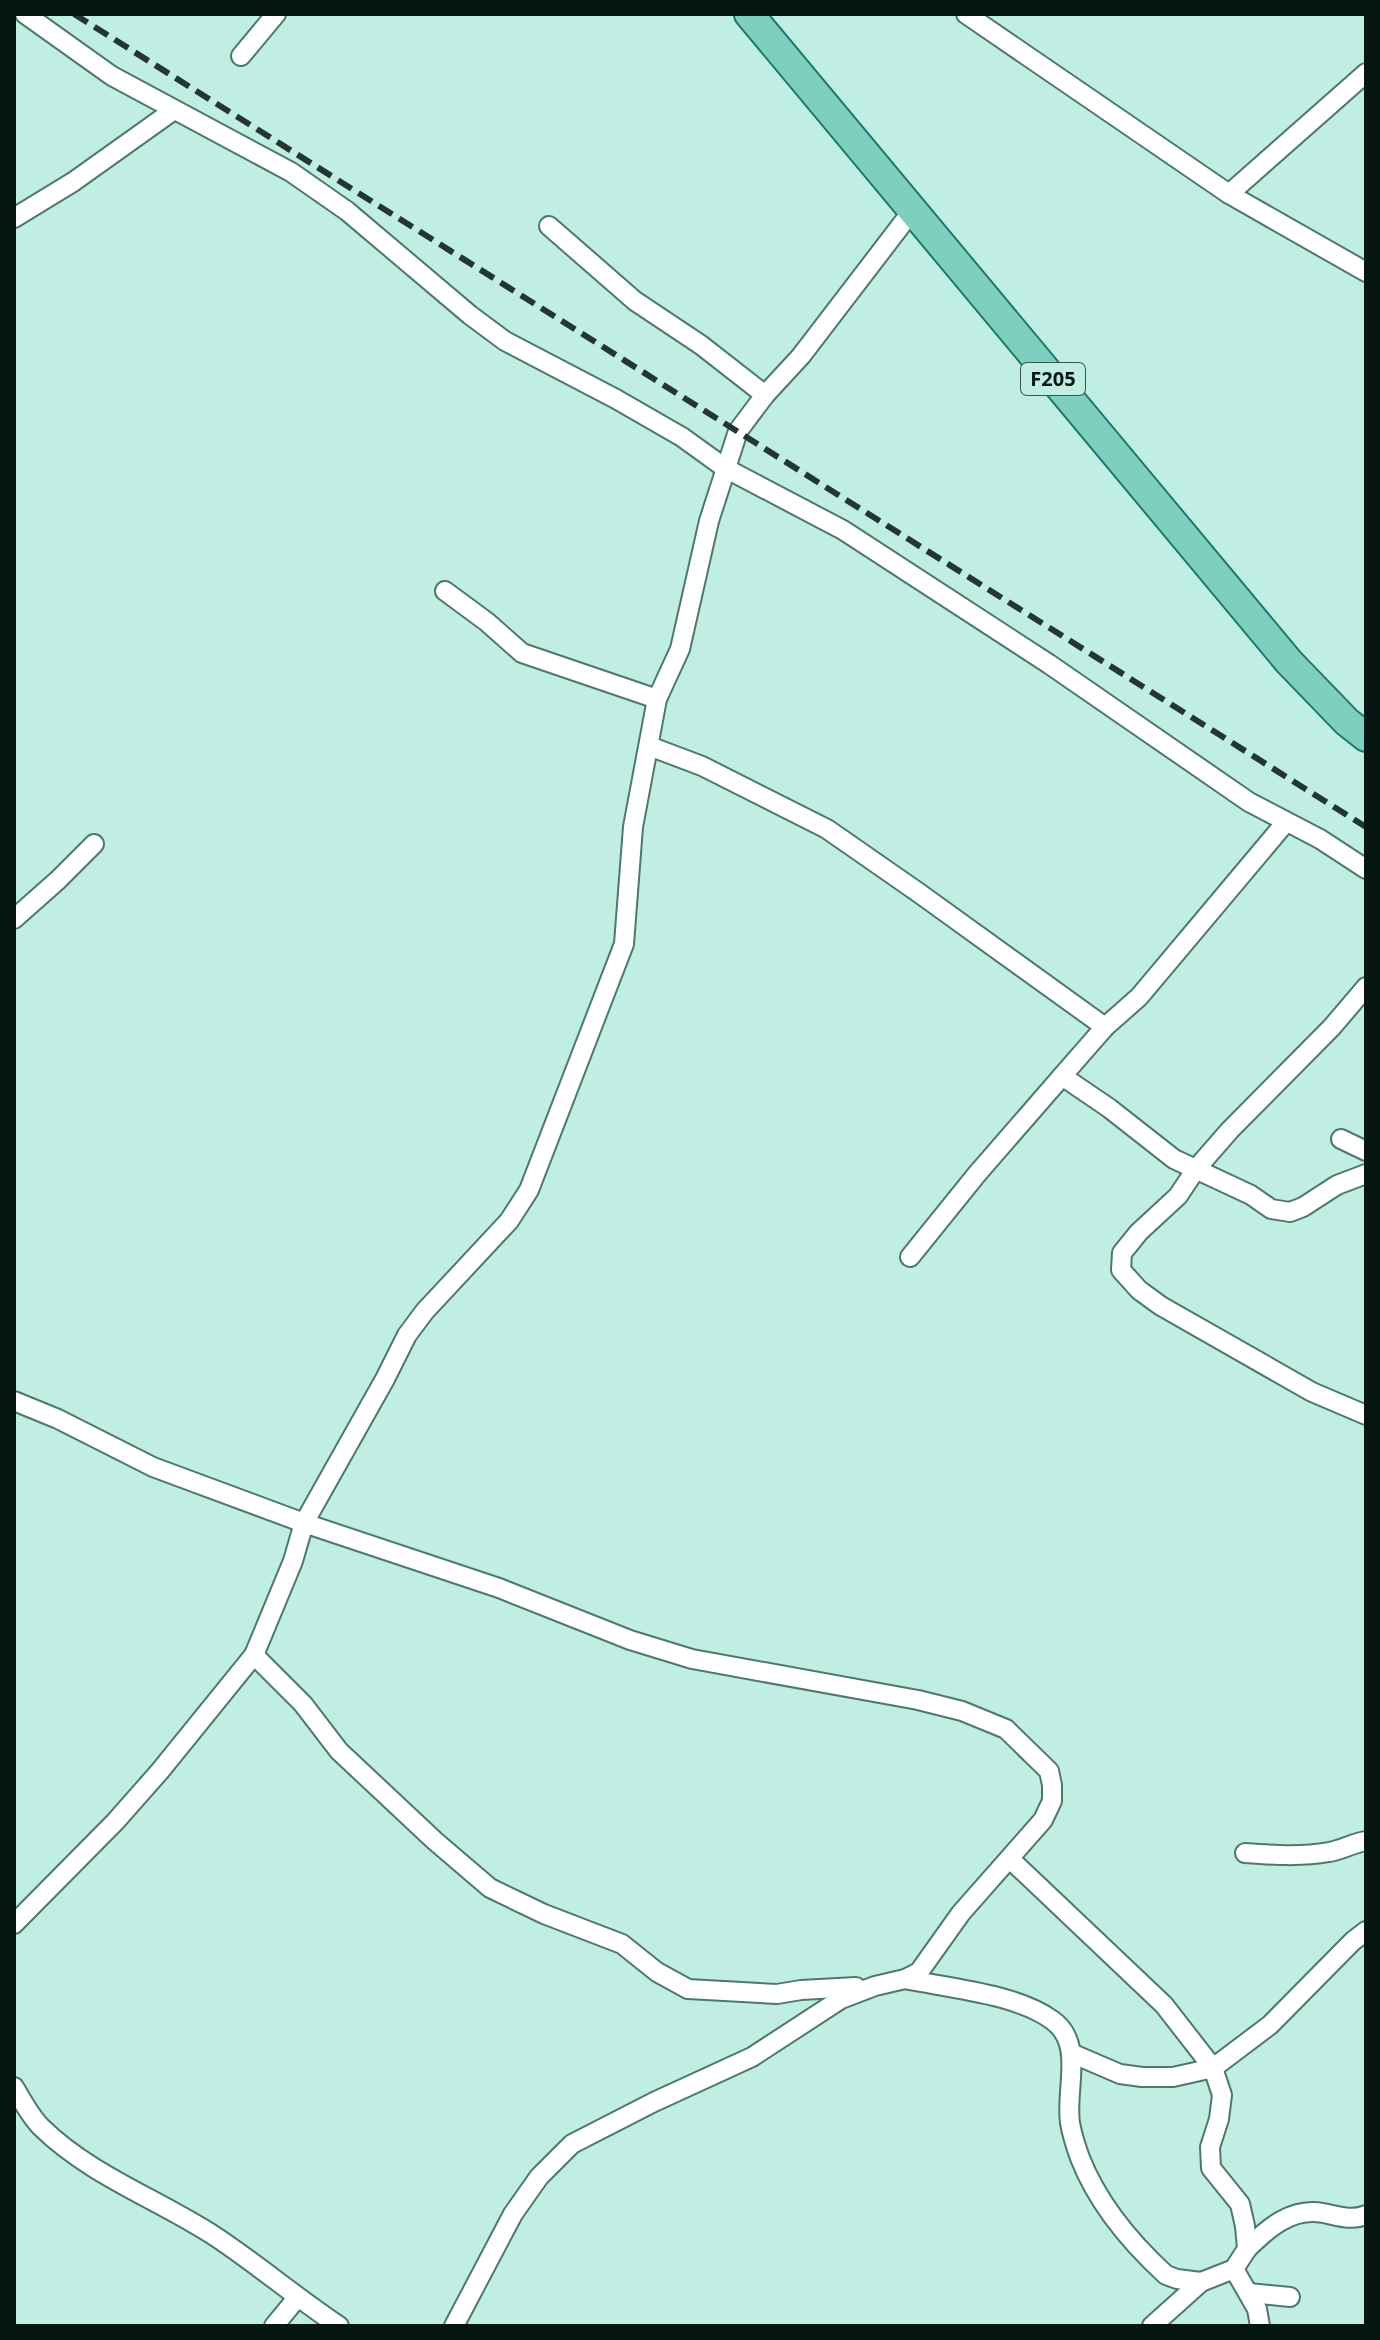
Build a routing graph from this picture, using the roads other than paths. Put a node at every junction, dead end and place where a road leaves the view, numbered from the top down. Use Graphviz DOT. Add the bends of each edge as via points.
graph roads {
  1 [pos="25,14"];
  2 [pos="276,14"];
  3 [pos="749,14"];
  4 [pos="966,14"];
  5 [pos="241,56"];
  6 [pos="1366,73"];
  7 [pos="174,110"];
  8 [pos="1229,194"];
  9 [pos="912,211"];
  10 [pos="14,218"];
  11 [pos="549,226"];
  12 [pos="1366,272"];
  13 [pos="765,395"];
  14 [pos="725,468"];
  15 [pos="445,591"];
  16 [pos="657,699"];
  17 [pos="1366,737"];
  18 [pos="649,746"];
  19 [pos="1286,822"];
  20 [pos="94,844"];
  21 [pos="1366,869"];
  22 [pos="14,919"];
  23 [pos="1366,987"];
  24 [pos="1105,1027"];
  25 [pos="1062,1076"];
  26 [pos="1341,1139"];
  27 [pos="1366,1151"];
  28 [pos="1196,1169"];
  29 [pos="1366,1174"];
  30 [pos="910,1257"];
  31 [pos="14,1401"];
  32 [pos="1366,1415"];
  33 [pos="304,1523"];
  34 [pos="254,1655"];
  35 [pos="1366,1841"];
  36 [pos="1245,1853"];
  37 [pos="1010,1859"];
  38 [pos="14,1924"];
  39 [pos="1366,1931"];
  40 [pos="905,1979"];
  41 [pos="875,1986"];
  42 [pos="1071,2053"];
  43 [pos="1213,2068"];
  44 [pos="14,2087"];
  45 [pos="1366,2215"];
  46 [pos="1247,2249"];
  47 [pos="1234,2269"];
  48 [pos="1201,2282"];
  49 [pos="1249,2293"];
  50 [pos="1290,2297"];
  51 [pos="297,2298"];
  52 [pos="274,2326"];
  53 [pos="339,2326"];
  54 [pos="454,2326"];
  55 [pos="1152,2326"];
  56 [pos="1260,2326"];
  1 -- 7 [label="street" via="112,76"];
  2 -- 5 [label="street"];
  3 -- 9 [label="main road, F205"];
  4 -- 8 [label="street"];
  6 -- 8 [label="street"];
  7 -- 10 [label="street"];
  7 -- 14 [label="street" via="291,172 336,203 505,341 682,437"];
  8 -- 12 [label="street"];
  9 -- 13 [label="street"];
  9 -- 17 [label="main road, F205" via="1289,662"];
  11 -- 13 [label="street" via="635,301"];
  13 -- 14 [label="street" via="738,431"];
  14 -- 16 [label="street" via="680,649"];
  14 -- 19 [label="street" via="843,530"];
  15 -- 16 [label="street" via="522,653"];
  16 -- 18 [label="street"];
  18 -- 24 [label="street" via="702,766 827,829"];
  18 -- 33 [label="street" via="633,827 624,944 529,1190 509,1221 407,1335"];
  19 -- 21 [label="street"];
  19 -- 24 [label="street" via="1139,997"];
  20 -- 22 [label="street"];
  23 -- 28 [label="street"];
  24 -- 25 [label="street"];
  25 -- 28 [label="street" via="1174,1159"];
  25 -- 30 [label="street"];
  26 -- 27 [label="street"];
  28 -- 29 [label="street" via="1271,1209 1290,1212"];
  28 -- 32 [label="street" via="1178,1196 1122,1253 1121,1270 1161,1306 1312,1392"];
  31 -- 33 [label="street" via="153,1467"];
  33 -- 34 [label="street"];
  33 -- 37 [label="street" via="692,1659 918,1700 1006,1729 1049,1771 1052,1785 1043,1820"];
  34 -- 38 [label="street" via="115,1822"];
  34 -- 41 [label="street" via="303,1704 339,1751 490,1888 622,1944 688,1989 777,1994"];
  35 -- 36 [label="street" via="1332,1852"];
  37 -- 40 [label="street" via="961,1913 919,1972"];
  37 -- 43 [label="street" via="1164,2005"];
  39 -- 43 [label="street" via="1270,2025"];
  40 -- 41 [label="street"];
  40 -- 42 [label="street" via="1030,2007 1054,2021 1067,2036"];
  41 -- 54 [label="street" via="841,1999 752,2057 572,2144 513,2214"];
  42 -- 43 [label="street" via="1120,2074 1142,2077"];
  42 -- 48 [label="street" via="1070,2123 1098,2197 1166,2275"];
  43 -- 46 [label="street" via="1222,2095 1210,2147 1211,2168 1240,2204"];
  44 -- 51 [label="street" via="39,2125 91,2166 216,2238"];
  45 -- 46 [label="street" via="1355,2219 1309,2211 1268,2228"];
  46 -- 47 [label="street"];
  47 -- 48 [label="street"];
  47 -- 49 [label="street"];
  48 -- 55 [label="street"];
  49 -- 50 [label="street"];
  49 -- 56 [label="street"];
  51 -- 52 [label="street"];
  51 -- 53 [label="street"];
}
